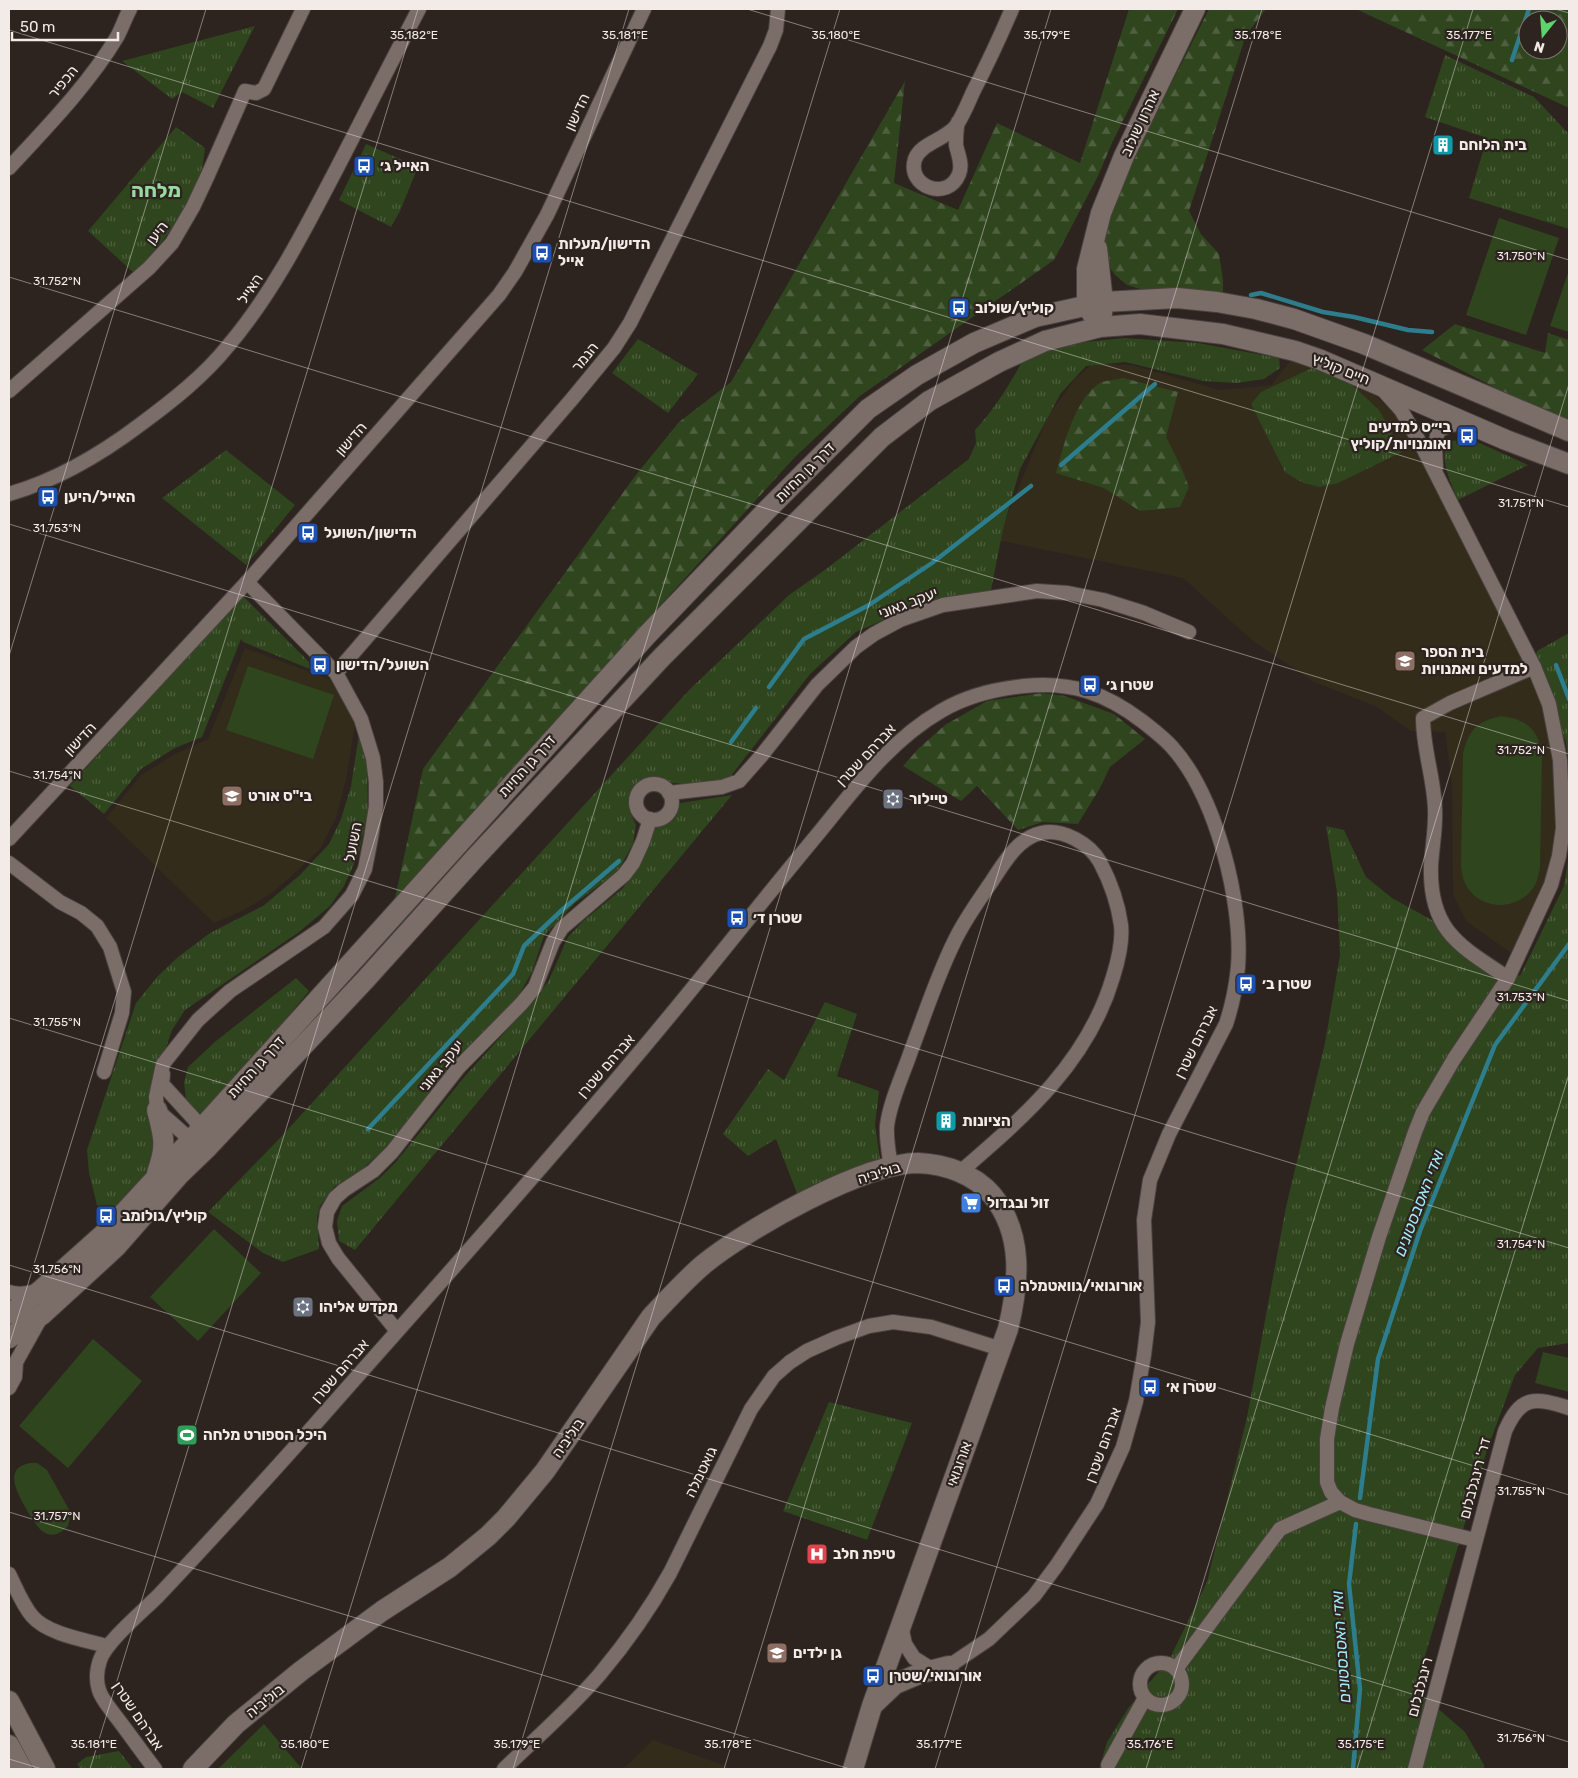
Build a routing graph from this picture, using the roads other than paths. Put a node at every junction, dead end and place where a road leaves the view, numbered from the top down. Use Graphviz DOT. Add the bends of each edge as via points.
graph roads {
  1 [pos="130,9"];
  2 [pos="303,9"];
  3 [pos="419,9"];
  4 [pos="644,9"];
  5 [pos="778,9"];
  6 [pos="1012,9"];
  7 [pos="1195,9"];
  8 [pos="958,122"];
  9 [pos="9,168"];
  10 [pos="1094,270"];
  11 [pos="1141,299"];
  12 [pos="1095,304"];
  13 [pos="1056,312"];
  14 [pos="1100,327"];
  15 [pos="1372,382"];
  16 [pos="9,391"];
  17 [pos="1475,425"];
  18 [pos="1569,431"];
  19 [pos="1569,464"];
  20 [pos="1437,475"];
  21 [pos="9,494"];
  22 [pos="247,582"];
  23 [pos="1189,632"];
  24 [pos="1534,667"];
  25 [pos="336,673"];
  26 [pos="669,793"];
  27 [pos="650,819"];
  28 [pos="9,839"];
  29 [pos="9,863"];
  30 [pos="1508,978"];
  31 [pos="163,1064"];
  32 [pos="104,1072"];
  33 [pos="158,1110"];
  34 [pos="199,1139"];
  35 [pos="891,1167"];
  36 [pos="960,1172"];
  37 [pos="156,1176"];
  38 [pos="42,1289"];
  39 [pos="9,1292"];
  40 [pos="9,1314"];
  41 [pos="43,1314"];
  42 [pos="397,1331"];
  43 [pos="9,1338"];
  44 [pos="1001,1349"];
  45 [pos="12,1364"];
  46 [pos="9,1388"];
  47 [pos="1569,1408"];
  48 [pos="1340,1502"];
  49 [pos="1475,1540"];
  50 [pos="9,1574"];
  51 [pos="1456,1612"];
  52 [pos="901,1625"];
  53 [pos="108,1646"];
  54 [pos="949,1666"];
  55 [pos="1176,1669"];
  56 [pos="1145,1698"];
  57 [pos="9,1701"];
  58 [pos="872,1706"];
  59 [pos="9,1745"];
  60 [pos="1108,1765"];
  61 [pos="22,1769"];
  62 [pos="45,1769"];
  63 [pos="155,1769"];
  64 [pos="193,1769"];
  65 [pos="504,1769"];
  66 [pos="853,1769"];
  67 [pos="1415,1769"];
  1 -- 9 [label="street, הכפיר" via="118,36 100,63"];
  2 -- 16 [label="street, היען" via="264,89 256,93 245,91 197,199 172,243 149,268"];
  3 -- 21 [label="street, האייל" via="300,239 263,301 227,348 173,399 100,453 62,475"];
  4 -- 22 [label="street, הדישון" via="547,215 515,272"];
  5 -- 25 [label="street, הנמר" via="770,46 630,323 614,348"];
  6 -- 8 [label="street"];
  7 -- 10 [label="main road, אהרון שולוב" via="1105,201 1089,256"];
  8 -- 8 [label="street" via="948,134 923,148 916,156 914,170 918,180 927,187 945,188 958,176 961,166 956,143"];
  10 -- 11 [label="main road" via="1115,292"];
  10 -- 12 [label="main road, אהרון שולוב"];
  10 -- 13 [label="main road" via="1070,302"];
  11 -- 12 [label="main road, חיים קוליץ"];
  11 -- 18 [label="main road, חיים קוליץ" via="1217,302 1294,319 1364,344"];
  12 -- 13 [label="main road, דרך גן החיות"];
  12 -- 14 [label="main road, אהרון שולוב"];
  13 -- 34 [label="main road, דרך גן החיות" via="1010,326 974,343 917,375 868,409 647,635"];
  14 -- 15 [label="main road, חיים קוליץ" via="1140,324 1223,334 1295,351"];
  14 -- 34 [label="main road, דרך גן החיות" via="1045,341 999,362 929,401 882,437 662,657 366,979"];
  15 -- 17 [label="main road, חיים קוליץ"];
  15 -- 20 [label="street" via="1401,410"];
  17 -- 19 [label="main road, חיים קוליץ"];
  17 -- 20 [label="street" via="1458,423 1438,431 1434,445"];
  20 -- 24 [label="street"];
  22 -- 25 [label="street, השועל"];
  22 -- 28 [label="street, הדישון"];
  23 -- 26 [label="street, יעקב גאוני" via="1144,613 1068,593 1037,591 943,605 900,620 856,647 817,685 739,781 722,787"];
  24 -- 30 [label="street" via="1549,704 1560,760 1563,828 1551,885"];
  24 -- 30 [label="street" via="1423,718 1435,809 1431,869 1435,903 1444,927 1458,943"];
  25 -- 31 [label="street, השועל" via="361,719 373,758 376,806 365,869 352,895 324,927 230,991 198,1020"];
  26 -- 27 [label="street" via="671,805 667,814 656,820"];
  26 -- 27 [label="street" via="654,784 640,790 637,809"];
  27 -- 42 [label="street, יעקב גאוני" via="643,842 624,876 562,928 535,987 522,1003 459,1067 392,1152 373,1171 335,1198 327,1212 325,1227 338,1258"];
  29 -- 32 [label="street" via="60,902 81,913 96,926 110,947 124,992 122,1013"];
  30 -- 48 [label="street" via="1423,1112 1379,1237 1347,1344 1327,1439 1327,1482"];
  31 -- 33 [label="street, השועל" via="156,1097"];
  31 -- 34 [label="street" via="162,1084 195,1120"];
  33 -- 34 [label="street"];
  33 -- 37 [label="main road" via="165,1141"];
  34 -- 37 [label="main road, דרך גן החיות"];
  34 -- 41 [label="main road, דרך גן החיות" via="180,1174 116,1247"];
  35 -- 36 [label="main road, בוליביה" via="917,1163 939,1165"];
  35 -- 36 [label="street" via="887,1125 894,1098 955,938 1004,862 1021,843 1042,833 1066,836 1096,855 1115,897 1121,946 1108,995 1093,1029 1062,1074"];
  35 -- 64 [label="main road, בוליביה" via="829,1190 767,1222 704,1264 651,1317 545,1471 494,1530 450,1567 369,1620 301,1671 236,1724"];
  36 -- 44 [label="main road, אורוגואי" via="988,1191 1002,1208 1015,1248 1015,1300"];
  37 -- 38 [label="main road, דרך גן החיות" via="108,1230"];
  38 -- 39 [label="street" via="29,1294"];
  38 -- 40 [label="main road, דרך גן החיות"];
  41 -- 43 [label="main road, דרך גן החיות"];
  41 -- 45 [label="street"];
  42 -- 53 [label="street, אברהם שטרן" via="239,1510"];
  42 -- 54 [label="street, אברהם שטרן" via="638,1054 866,776 912,730 963,699 1018,686 1073,687 1106,697 1125,708 1172,747 1213,818 1232,884 1236,915 1238,970 1232,1006 1226,1024 1168,1134 1150,1180 1144,1220 1148,1322 1136,1401 1123,1447 1097,1504 1034,1596 989,1639"];
  44 -- 52 [label="main road, אורוגואי"];
  44 -- 65 [label="street, גואטמלה" via="931,1327 892,1322 836,1338 790,1362 774,1376 750,1409 670,1573 636,1627 599,1675"];
  45 -- 46 [label="street" via="15,1377"];
  47 -- 49 [label="street, דר' רינגלבלום" via="1535,1401 1522,1404 1512,1414"];
  48 -- 49 [label="street" via="1369,1514"];
  48 -- 55 [label="street" via="1280,1529"];
  49 -- 51 [label="street, דר' רינגלבלום"];
  50 -- 53 [label="street" via="38,1623 51,1630"];
  51 -- 67 [label="street, רינגלבלום"];
  52 -- 54 [label="street" via="905,1644 914,1658 930,1668"];
  52 -- 58 [label="main road, אורוגואי"];
  53 -- 63 [label="street, אברהם שטרן" via="101,1656 98,1670 99,1689 106,1704"];
  54 -- 58 [label="main road" via="895,1684"];
  55 -- 56 [label="street" via="1163,1663 1149,1666 1140,1685"];
  55 -- 56 [label="street" via="1182,1681 1175,1699 1170,1703 1157,1704"];
  56 -- 60 [label="street"];
  57 -- 62 [label="main road"];
  58 -- 66 [label="main road, אורוגואי"];
  59 -- 61 [label="main road"];
}
